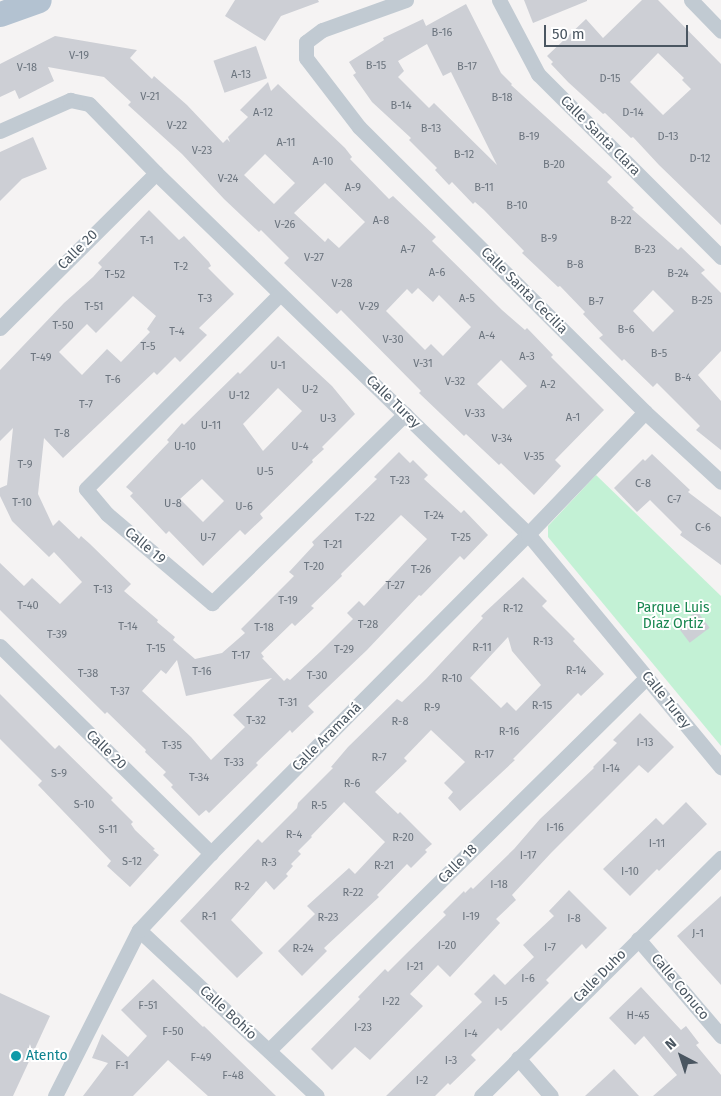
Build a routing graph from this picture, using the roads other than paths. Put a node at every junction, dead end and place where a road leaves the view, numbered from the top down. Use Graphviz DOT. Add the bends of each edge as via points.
graph roads {
  1 [pos="39,0"];
  2 [pos="406,0"];
  3 [pos="499,0"];
  4 [pos="691,0"];
  5 [pos="0,14"];
  6 [pos="721,31"];
  7 [pos="0,131"];
  8 [pos="156,173"];
  9 [pos="721,258"];
  10 [pos="280,294"];
  11 [pos="0,328"];
  12 [pos="645,412"];
  13 [pos="405,414"];
  14 [pos="721,482"];
  15 [pos="528,534"];
  16 [pos="0,646"];
  17 [pos="647,677"];
  18 [pos="721,767"];
  19 [pos="211,853"];
  20 [pos="721,858"];
  21 [pos="139,930"];
  22 [pos="638,939"];
  23 [pos="721,1036"];
  24 [pos="269,1050"];
  25 [pos="518,1058"];
  26 [pos="56,1096"];
  27 [pos="317,1096"];
  28 [pos="481,1096"];
  29 [pos="551,1096"];
  1 -- 5 [label="main road"];
  2 -- 12 [label="street, Calle Santa Cecilia" via="322,30 306,42 306,58 359,127"];
  3 -- 9 [label="street, Calle Santa Clara" via="538,74"];
  4 -- 6 [label="street"];
  7 -- 8 [label="street, Calle Turey" via="70,100 89,104"];
  8 -- 10 [label="street, Calle Turey"];
  8 -- 11 [label="street, Calle 20"];
  10 -- 13 [label="street, Calle Turey"];
  10 -- 13 [label="street, Calle 19" via="86,489 107,514 212,603"];
  12 -- 14 [label="street, Calle Santa Cecilia"];
  12 -- 15 [label="street, Calle Aramaná"];
  13 -- 15 [label="street, Calle Turey"];
  15 -- 17 [label="street, Calle Turey"];
  15 -- 19 [label="street, Calle Aramaná"];
  16 -- 19 [label="street, Calle 20"];
  17 -- 18 [label="street, Calle Turey"];
  17 -- 24 [label="street, Calle 18"];
  19 -- 21 [label="street, Calle Aramaná"];
  20 -- 22 [label="street, Calle Duho"];
  21 -- 24 [label="street, Calle Bohío"];
  21 -- 26 [label="street, Calle Aramaná"];
  22 -- 23 [label="street, Calle Conuco"];
  22 -- 25 [label="street, Calle Duho"];
  24 -- 27 [label="street, Calle Bohío"];
  25 -- 28 [label="street, Calle Duho"];
  25 -- 29 [label="street"];
}
